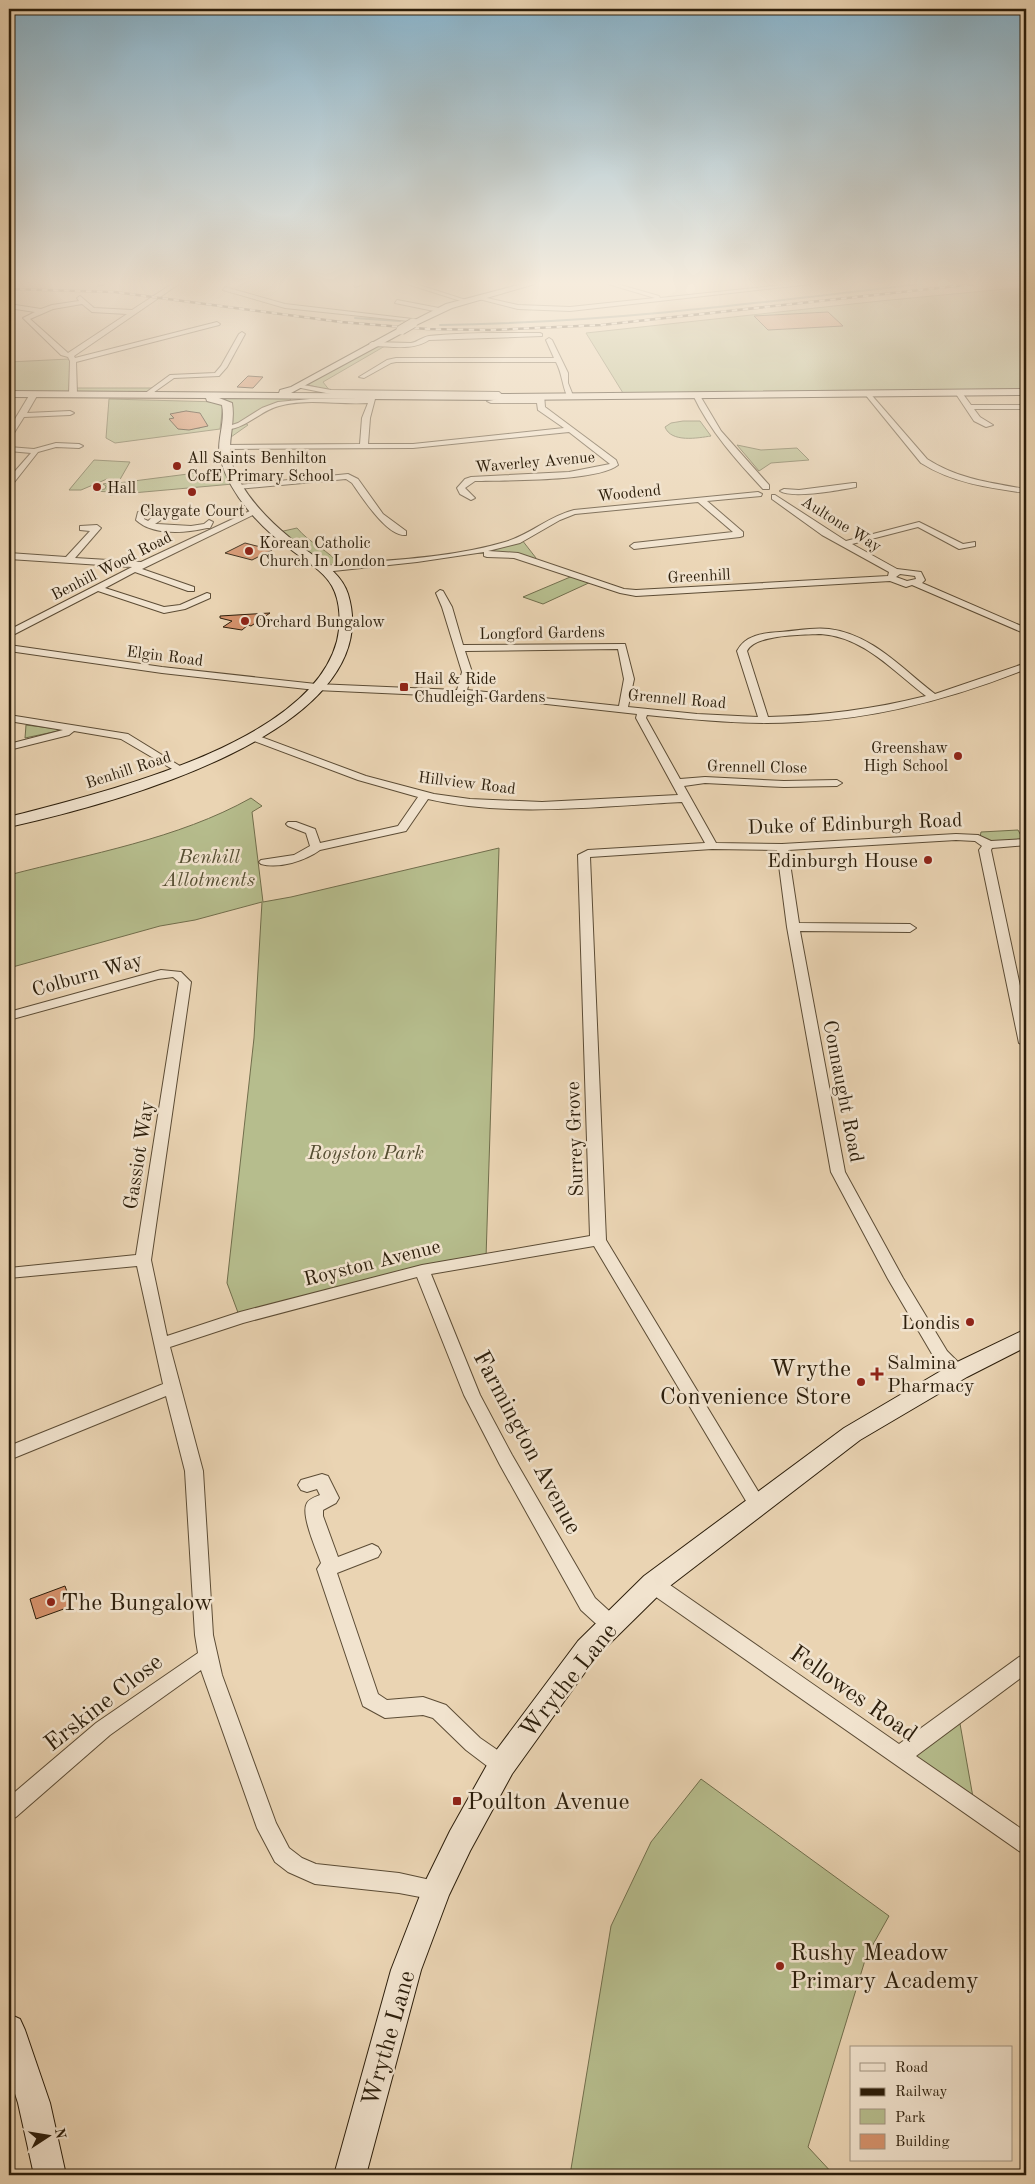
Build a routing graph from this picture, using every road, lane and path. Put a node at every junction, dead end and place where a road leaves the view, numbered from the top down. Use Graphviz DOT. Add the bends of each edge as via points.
graph roads {
  1 [pos="73,386"];
  2 [pos="158,386"];
  3 [pos="298,386"];
  4 [pos="567,386"];
  5 [pos="958,391"];
  6 [pos="866,392"];
  7 [pos="1026,392"];
  8 [pos="9,394"];
  9 [pos="34,394"];
  10 [pos="73,394"];
  11 [pos="148,394"];
  12 [pos="159,394"];
  13 [pos="697,395"];
  14 [pos="571,396"];
  15 [pos="502,397"];
  16 [pos="540,399"];
  17 [pos="372,401"];
  18 [pos="968,407"];
  19 [pos="1024,407"];
  20 [pos="70,413"];
  21 [pos="22,415"];
  22 [pos="989,425"];
  23 [pos="227,428"];
  24 [pos="570,430"];
  25 [pos="9,434"];
  26 [pos="79,446"];
  27 [pos="364,446"];
  28 [pos="224,447"];
  29 [pos="9,449"];
  30 [pos="34,451"];
  31 [pos="9,483"];
  32 [pos="853,485"];
  33 [pos="238,487"];
  34 [pos="766,487"];
  35 [pos="784,491"];
  36 [pos="1026,491"];
  37 [pos="758,494"];
  38 [pos="775,497"];
  39 [pos="471,498"];
  40 [pos="699,500"];
  41 [pos="255,512"];
  42 [pos="149,524"];
  43 [pos="83,528"];
  44 [pos="218,529"];
  45 [pos="403,533"];
  46 [pos="510,543"];
  47 [pos="844,544"];
  48 [pos="972,544"];
  49 [pos="634,546"];
  50 [pos="466,554"];
  51 [pos="514,555"];
  52 [pos="9,556"];
  53 [pos="69,559"];
  54 [pos="144,565"];
  55 [pos="324,569"];
  56 [pos="134,570"];
  57 [pos="893,575"];
  58 [pos="180,578"];
  59 [pos="170,582"];
  60 [pos="97,588"];
  61 [pos="191,590"];
  62 [pos="440,594"];
  63 [pos="207,596"];
  64 [pos="1026,631"];
  65 [pos="9,634"];
  66 [pos="9,648"];
  67 [pos="459,648"];
  68 [pos="1026,666"];
  69 [pos="319,687"];
  70 [pos="461,693"];
  71 [pos="934,698"];
  72 [pos="623,709"];
  73 [pos="642,711"];
  74 [pos="9,718"];
  75 [pos="764,720"];
  76 [pos="72,728"];
  77 [pos="253,737"];
  78 [pos="9,746"];
  79 [pos="183,771"];
  80 [pos="678,783"];
  81 [pos="836,783"];
  82 [pos="424,795"];
  83 [pos="686,798"];
  84 [pos="9,822"];
  85 [pos="292,824"];
  86 [pos="1026,842"];
  87 [pos="989,845"];
  88 [pos="712,846"];
  89 [pos="316,847"];
  90 [pos="782,847"];
  91 [pos="265,862"];
  92 [pos="793,927"];
  93 [pos="910,928"];
  94 [pos="176,974"];
  95 [pos="9,1016"];
  96 [pos="1026,1043"];
  97 [pos="598,1240"];
  98 [pos="142,1260"];
  99 [pos="422,1270"];
  100 [pos="9,1273"];
  101 [pos="1026,1337"];
  102 [pos="161,1344"];
  103 [pos="959,1371"];
  104 [pos="172,1387"];
  105 [pos="9,1453"];
  106 [pos="307,1485"];
  107 [pos="758,1506"];
  108 [pos="372,1552"];
  109 [pos="332,1566"];
  110 [pos="653,1584"];
  111 [pos="611,1625"];
  112 [pos="208,1656"];
  113 [pos="1026,1663"];
  114 [pos="899,1756"];
  115 [pos="502,1765"];
  116 [pos="9,1810"];
  117 [pos="1026,1844"];
  118 [pos="436,1890"];
  119 [pos="9,2030"];
  120 [pos="50,2175"];
  121 [pos="350,2175"];
  1 -- 10 [label="street"];
  2 -- 11 [label="street"];
  3 -- 12 [label="main road" via="277,392"];
  3 -- 15 [label="street" via="331,392 493,393"];
  4 -- 14 [label="street"];
  5 -- 6 [label="main road"];
  5 -- 7 [label="main road"];
  5 -- 18 [label="street"];
  6 -- 13 [label="main road"];
  6 -- 36 [label="street" via="924,461 935,469 959,479"];
  8 -- 9 [label="main road"];
  9 -- 10 [label="main road"];
  9 -- 21 [label="street"];
  10 -- 11 [label="main road"];
  11 -- 12 [label="main road"];
  12 -- 15 [label="main road"];
  12 -- 23 [label="main road" via="169,398 224,401 228,407"];
  13 -- 14 [label="main road"];
  13 -- 34 [label="street" via="720,436"];
  14 -- 16 [label="main road"];
  15 -- 16 [label="main road"];
  16 -- 17 [label="street"];
  16 -- 24 [label="street, Waverley Avenue" via="541,408"];
  17 -- 23 [label="street" via="285,402 271,406 243,425"];
  17 -- 27 [label="street" via="366,418"];
  18 -- 19 [label="street"];
  18 -- 22 [label="street" via="979,421"];
  20 -- 21 [label="street"];
  21 -- 25 [label="street"];
  23 -- 28 [label="main road"];
  24 -- 27 [label="street" via="413,446"];
  24 -- 39 [label="street, Waverley Avenue" via="614,465 575,473 474,479 461,488"];
  26 -- 30 [label="street" via="56,445"];
  27 -- 28 [label="street"];
  28 -- 33 [label="main road, Benhill Road" via="225,460"];
  29 -- 30 [label="street"];
  30 -- 31 [label="street" via="35,454"];
  32 -- 35 [label="street"];
  33 -- 41 [label="main road, Benhill Road"];
  33 -- 45 [label="street" via="348,476 380,516"];
  34 -- 35 [label="street, Aultone Way"];
  34 -- 37 [label="street" via="758,489"];
  35 -- 38 [label="street, Aultone Way"];
  37 -- 38 [label="street, Aultone Way"];
  37 -- 40 [label="street, Woodend"];
  38 -- 47 [label="street, Aultone Way"];
  40 -- 46 [label="street, Woodend" via="568,514"];
  40 -- 49 [label="street" via="740,534"];
  41 -- 44 [label="street, Benhill Wood Road"];
  41 -- 55 [label="main road, Benhill Road" via="286,541"];
  42 -- 44 [label="street" via="171,529 198,528 208,524"];
  43 -- 53 [label="street" via="97,528"];
  44 -- 54 [label="street, Benhill Wood Road"];
  46 -- 50 [label="street, Woodend"];
  46 -- 51 [label="street"];
  47 -- 48 [label="street" via="919,524 962,547"];
  47 -- 57 [label="street, Aultone Way"];
  50 -- 51 [label="street, Woodend"];
  50 -- 55 [label="street, Woodend"];
  51 -- 57 [label="street, Greenhill" via="636,593"];
  52 -- 53 [label="street"];
  53 -- 54 [label="street"];
  54 -- 56 [label="street, Benhill Wood Road"];
  55 -- 69 [label="main road, Benhill Road" via="342,592 347,635 337,661"];
  56 -- 59 [label="street"];
  56 -- 60 [label="street, Benhill Wood Road"];
  57 -- 64 [label="street, Aultone Way" via="905,571 918,574 921,580 915,583"];
  58 -- 59 [label="street"];
  59 -- 61 [label="street"];
  60 -- 63 [label="street" via="164,610 182,608"];
  60 -- 65 [label="street, Benhill Wood Road"];
  62 -- 67 [label="street"];
  66 -- 69 [label="street, Elgin Road" via="147,669"];
  67 -- 70 [label="street" via="466,672"];
  67 -- 72 [label="street, Longford Gardens" via="622,646 629,679"];
  68 -- 71 [label="street, Grennell Road"];
  69 -- 70 [label="street, Grennell Road"];
  69 -- 77 [label="main road, Benhill Road" via="288,714"];
  70 -- 72 [label="street, Grennell Road"];
  71 -- 75 [label="street, Grennell Road" via="860,712"];
  71 -- 75 [label="street" via="852,637 827,632 770,636 748,642 742,651"];
  72 -- 73 [label="street, Grennell Road"];
  73 -- 75 [label="street, Grennell Road"];
  73 -- 80 [label="street" via="641,718"];
  74 -- 76 [label="street"];
  76 -- 78 [label="street" via="65,733"];
  76 -- 79 [label="street" via="124,736"];
  77 -- 79 [label="main road, Benhill Road"];
  77 -- 82 [label="street, Hillview Road" via="377,782"];
  79 -- 84 [label="main road, Benhill Road"];
  80 -- 81 [label="street, Grennell Close" via="705,780"];
  80 -- 83 [label="street"];
  82 -- 83 [label="street, Hillview Road" via="531,806"];
  82 -- 89 [label="street" via="402,829"];
  83 -- 88 [label="street"];
  85 -- 89 [label="street" via="311,831"];
  86 -- 87 [label="street, Duke of Edinburgh Road"];
  87 -- 90 [label="street, Duke of Edinburgh Road" via="978,838 956,837"];
  87 -- 96 [label="street" via="985,850"];
  88 -- 90 [label="street, Duke of Edinburgh Road"];
  88 -- 97 [label="street, Surrey Grove" via="584,855"];
  89 -- 91 [label="street" via="296,860"];
  90 -- 92 [label="street, Connaught Road"];
  92 -- 93 [label="street"];
  92 -- 103 [label="street, Connaught Road" via="838,1172 941,1355"];
  94 -- 95 [label="street, Colburn Way" via="157,975"];
  94 -- 98 [label="street, Gassiot Way" via="185,982"];
  97 -- 99 [label="street, Royston Avenue"];
  97 -- 107 [label="street, Surrey Grove"];
  98 -- 100 [label="street"];
  98 -- 102 [label="street, Gassiot Way"];
  99 -- 102 [label="street, Royston Avenue" via="240,1318"];
  99 -- 111 [label="street, Farmington Avenue" via="472,1395 506,1460 588,1604"];
  101 -- 103 [label="main road, Wrythe Lane"];
  102 -- 104 [label="street"];
  103 -- 107 [label="main road, Wrythe Lane" via="852,1434"];
  104 -- 105 [label="street"];
  104 -- 112 [label="street" via="194,1471"];
  106 -- 109 [label="street" via="322,1481 330,1498 314,1506 314,1516"];
  107 -- 110 [label="main road, Wrythe Lane"];
  108 -- 109 [label="street"];
  109 -- 115 [label="street" via="326,1569 370,1700 385,1709 423,1706 439,1711 473,1744"];
  110 -- 111 [label="main road, Wrythe Lane"];
  110 -- 114 [label="street, Fellowes Road"];
  111 -- 115 [label="main road, Wrythe Lane" via="587,1649"];
  112 -- 116 [label="street, Erskine Close" via="103,1729"];
  112 -- 118 [label="street" via="267,1828 282,1855 315,1874"];
  113 -- 114 [label="street"];
  114 -- 117 [label="street, Fellowes Road"];
  115 -- 118 [label="main road, Wrythe Lane"];
  118 -- 121 [label="main road, Wrythe Lane" via="406,1970"];
  119 -- 120 [label="main road" via="34,2103"];
}
